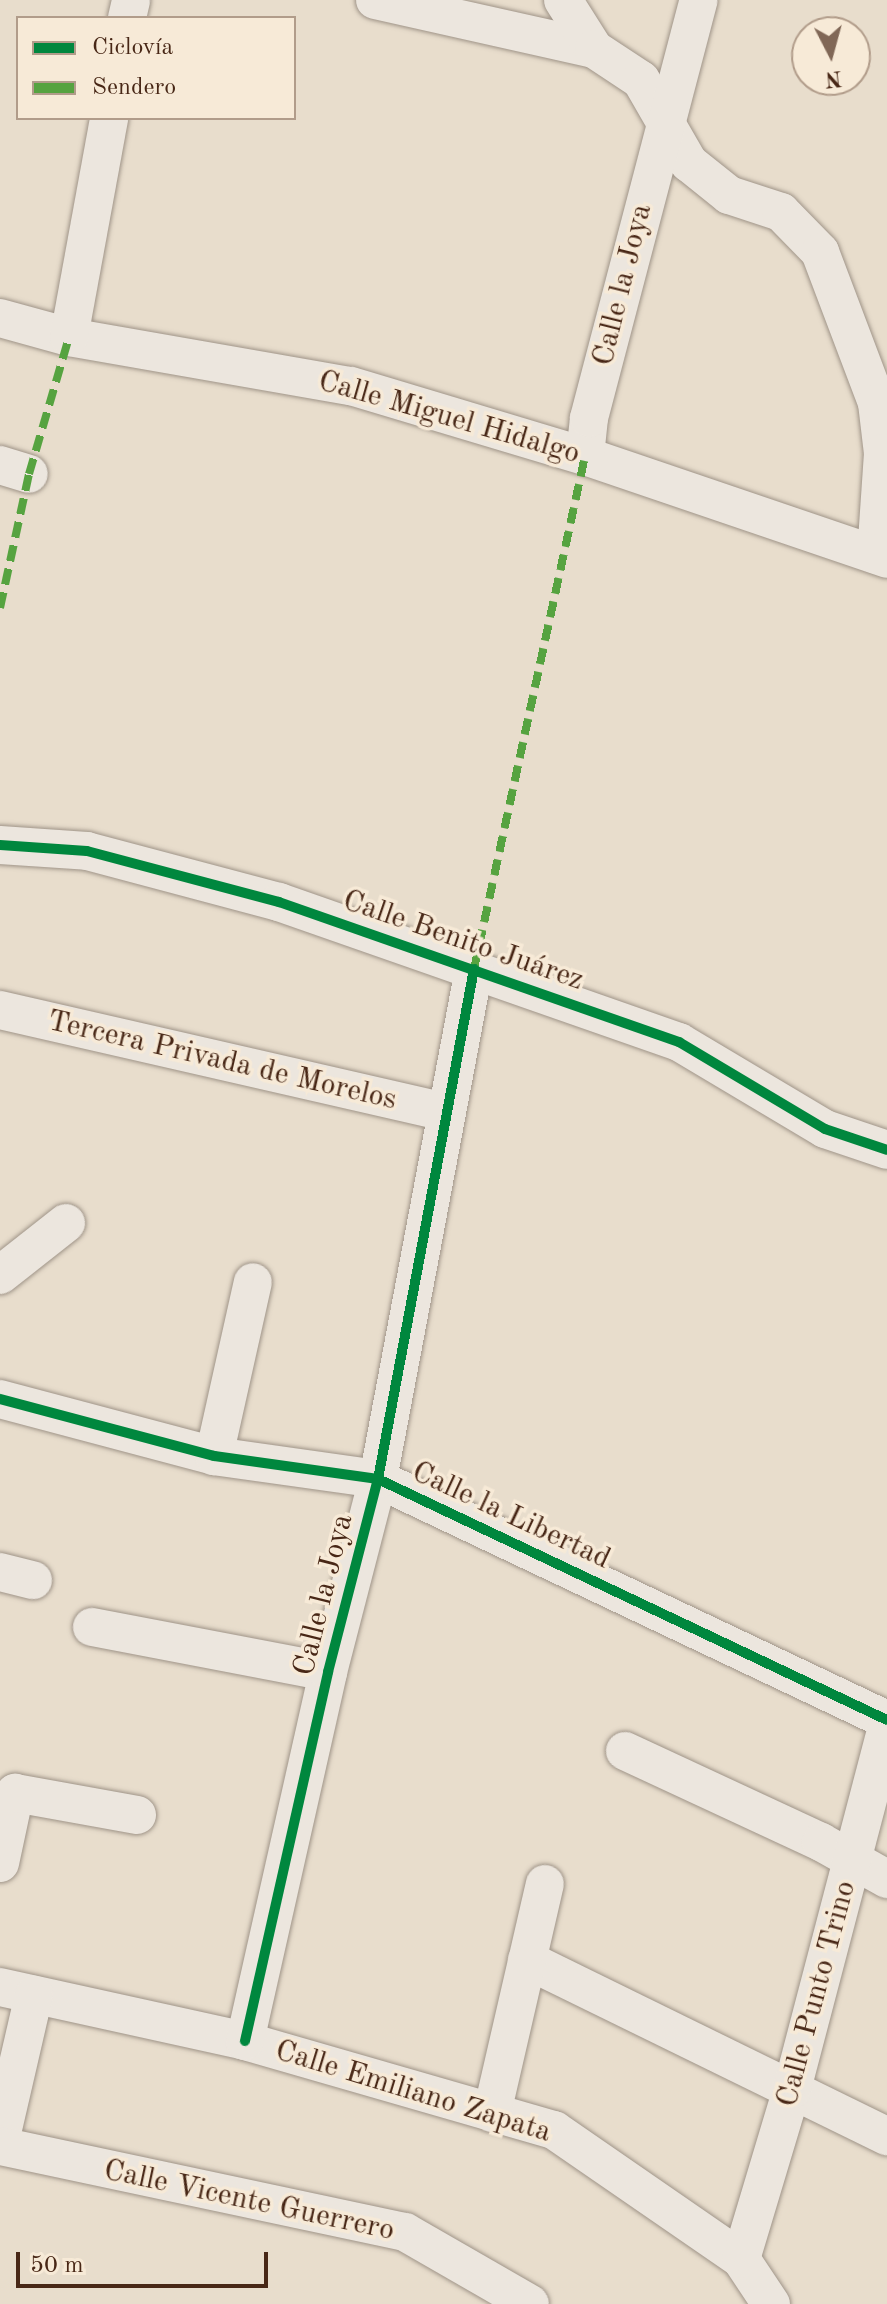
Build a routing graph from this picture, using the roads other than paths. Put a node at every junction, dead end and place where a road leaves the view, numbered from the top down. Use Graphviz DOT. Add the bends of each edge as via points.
graph roads {
  1 [pos="375,0"];
  2 [pos="563,0"];
  3 [pos="699,0"];
  4 [pos="594,49"];
  5 [pos="666,116"];
  6 [pos="109,120"];
  7 [pos="0,318"];
  8 [pos="69,337"];
  9 [pos="882,403"];
  10 [pos="585,456"];
  11 [pos="882,557"];
  12 [pos="0,845"];
  13 [pos="474,969"];
  14 [pos="0,1010"];
  15 [pos="445,1112"];
  16 [pos="887,1150"];
  17 [pos="66,1223"];
  18 [pos="0,1275"];
  19 [pos="253,1282"];
  20 [pos="0,1399"];
  21 [pos="214,1456"];
  22 [pos="378,1479"];
  23 [pos="92,1627"];
  24 [pos="328,1672"];
  25 [pos="887,1720"];
  26 [pos="887,1727"];
  27 [pos="625,1751"];
  28 [pos="137,1815"];
  29 [pos="854,1859"];
  30 [pos="0,1863"];
  31 [pos="887,1879"];
  32 [pos="545,1884"];
  33 [pos="527,1960"];
  34 [pos="17,1991"];
  35 [pos="245,2041"];
  36 [pos="792,2089"];
  37 [pos="492,2113"];
  38 [pos="887,2136"];
  39 [pos="0,2144"];
  40 [pos="741,2259"];
  41 [pos="530,2304"];
  42 [pos="771,2304"];
  1 -- 4 [label="street"];
  2 -- 4 [label="street"];
  3 -- 5 [label="street, Calle la Joya"];
  4 -- 5 [label="street" via="641,80"];
  5 -- 9 [label="street" via="689,163 729,195 781,212 820,252 855,357"];
  5 -- 10 [label="street, Calle la Joya" via="589,418"];
  6 -- 8 [label="street"];
  7 -- 8 [label="street, Calle Miguel Hidalgo"];
  8 -- 10 [label="street, Calle Miguel Hidalgo" via="351,386"];
  9 -- 11 [label="street"];
  10 -- 11 [label="street, Calle Miguel Hidalgo"];
  12 -- 13 [label="street, Calle Benito Juárez" via="102,855 279,902"];
  13 -- 15 [label="street, Calle la Joya"];
  13 -- 16 [label="street, Calle Benito Juárez" via="679,1042 825,1129"];
  14 -- 15 [label="street, Tercera Privada de Morelos"];
  15 -- 22 [label="street, Calle la Joya"];
  17 -- 18 [label="street"];
  19 -- 21 [label="street"];
  20 -- 21 [label="street, Calle la Libertad"];
  21 -- 22 [label="street, Calle la Libertad"];
  22 -- 24 [label="street, Calle la Joya"];
  22 -- 25 [label="street, Calle la Libertad"];
  23 -- 24 [label="street"];
  24 -- 35 [label="street, Calle la Joya"];
  26 -- 29 [label="street, Calle Punto Trino"];
  27 -- 29 [label="street"];
  28 -- 30 [label="street" via="15,1793"];
  29 -- 31 [label="street"];
  29 -- 36 [label="street, Calle Punto Trino"];
  32 -- 33 [label="street"];
  33 -- 36 [label="street"];
  33 -- 37 [label="street"];
  34 -- 35 [label="street, Calle Emiliano Zapata"];
  34 -- 39 [label="street"];
  35 -- 37 [label="street, Calle Emiliano Zapata"];
  36 -- 38 [label="street"];
  36 -- 40 [label="street, Calle Punto Trino"];
  37 -- 40 [label="street, Calle Emiliano Zapata" via="554,2130"];
  39 -- 41 [label="street, Calle Vicente Guerrero" via="405,2232"];
  40 -- 42 [label="street, Calle Emiliano Zapata"];
}
